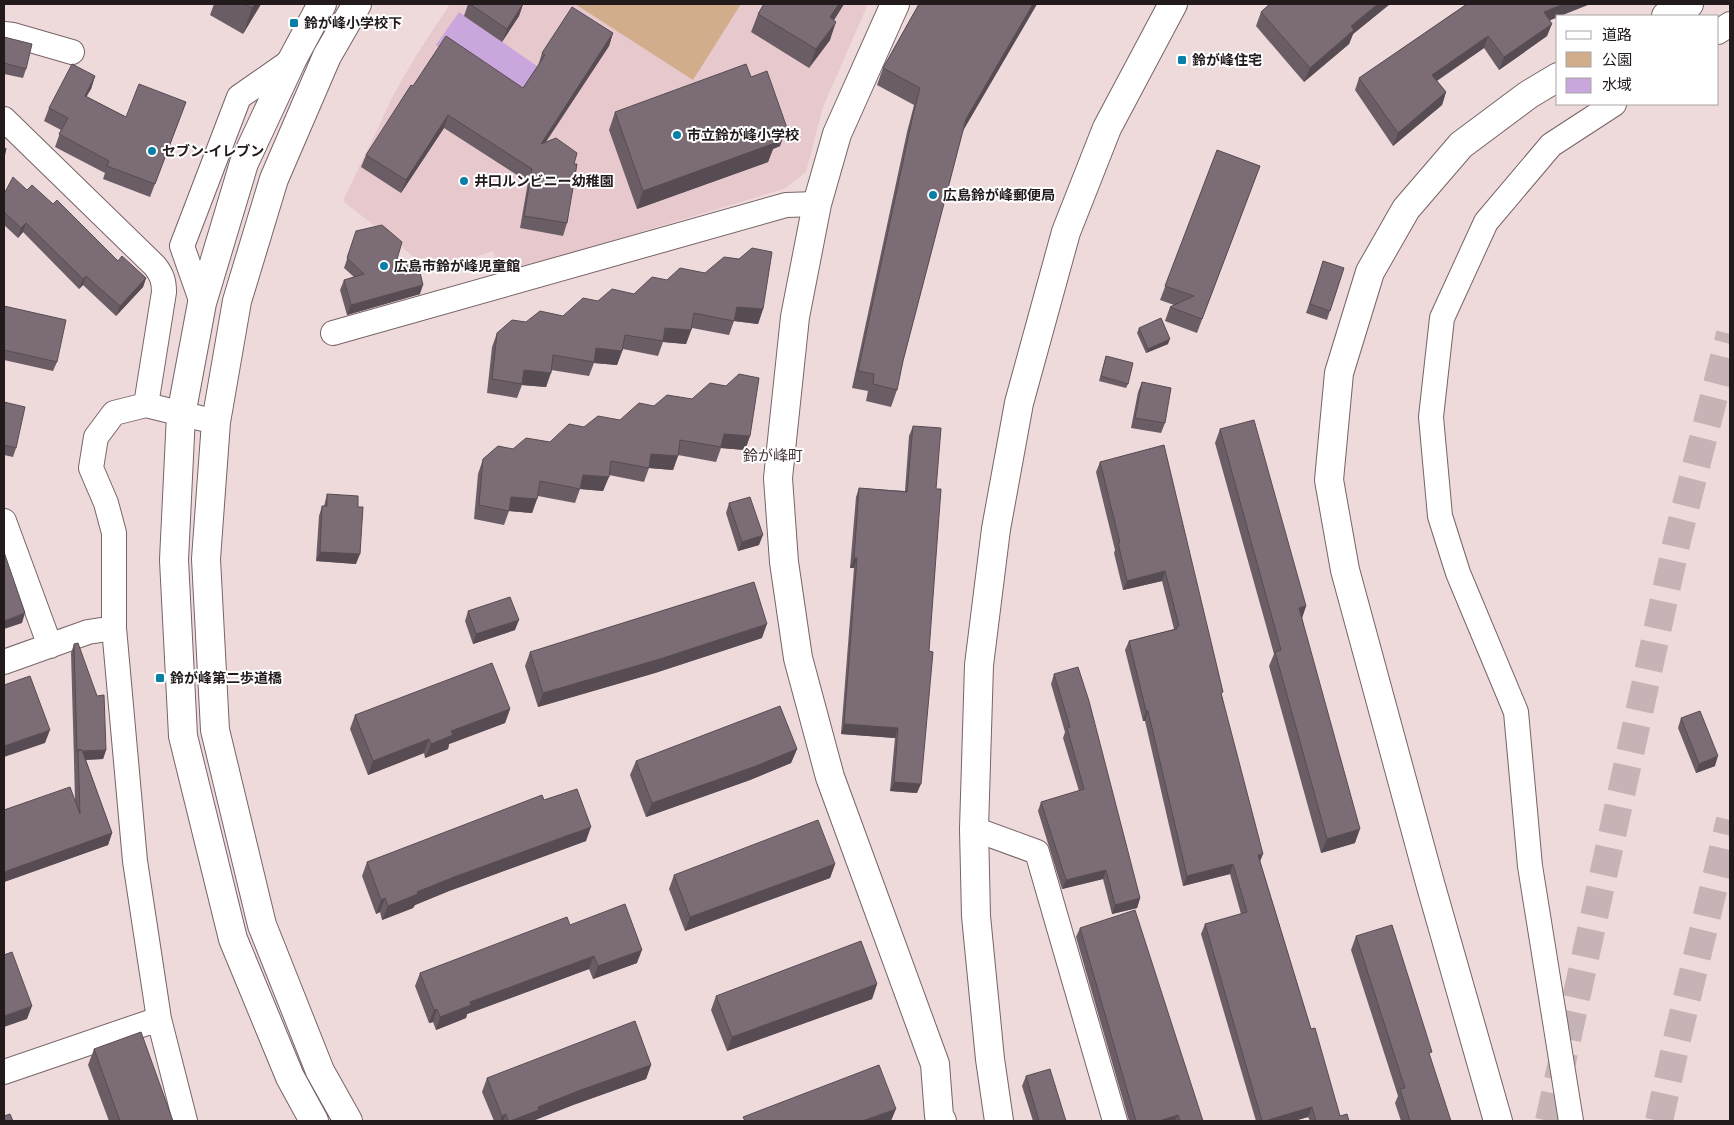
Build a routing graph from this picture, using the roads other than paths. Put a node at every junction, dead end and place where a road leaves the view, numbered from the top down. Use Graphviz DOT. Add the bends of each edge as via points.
graph roads {
  1 [pos="322,4"];
  2 [pos="357,4"];
  3 [pos="895,4"];
  4 [pos="1173,4"];
  5 [pos="1689,4"];
  6 [pos="1668,15"];
  7 [pos="1730,24"];
  8 [pos="1719,31"];
  9 [pos="4,34"];
  10 [pos="72,52"];
  11 [pos="292,60"];
  12 [pos="1556,78"];
  13 [pos="1612,105"];
  14 [pos="4,119"];
  15 [pos="817,204"];
  16 [pos="202,303"];
  17 [pos="333,333"];
  18 [pos="146,405"];
  19 [pos="181,415"];
  20 [pos="216,422"];
  21 [pos="4,521"];
  22 [pos="114,628"];
  23 [pos="50,646"];
  24 [pos="4,662"];
  25 [pos="974,829"];
  26 [pos="159,1019"];
  27 [pos="4,1072"];
  28 [pos="185,1121"];
  29 [pos="314,1121"];
  30 [pos="348,1121"];
  31 [pos="942,1121"];
  32 [pos="998,1121"];
  33 [pos="1115,1121"];
  34 [pos="1498,1121"];
  35 [pos="1571,1121"];
  1 -- 11 [label="street"];
  2 -- 20 [label="street" via="327,56 274,178 237,301"];
  3 -- 15 [label="street" via="837,134"];
  4 -- 25 [label="street" via="1108,128 1066,232 1019,403 996,530 979,665"];
  5 -- 6 [label="street"];
  7 -- 8 [label="street"];
  9 -- 10 [label="street"];
  11 -- 16 [label="street" via="244,163"];
  11 -- 16 [label="street" via="239,97 182,246"];
  12 -- 34 [label="street" via="1461,145 1406,209 1370,272 1339,373 1329,480 1345,570"];
  13 -- 35 [label="street" via="1552,145 1486,222 1442,318 1430,417 1440,516 1458,573 1516,712 1530,866"];
  14 -- 18 [label="street" via="161,274 164,292"];
  15 -- 17 [label="street" via="786,204"];
  15 -- 31 [label="street" via="795,317 778,478 784,562 798,658 830,777 935,1064"];
  16 -- 19 [label="street"];
  18 -- 19 [label="street"];
  18 -- 22 [label="street" via="114,413 96,437 92,468 114,533"];
  19 -- 20 [label="street"];
  19 -- 29 [label="street" via="174,560 183,736 233,939 290,1077"];
  20 -- 30 [label="street" via="206,559 215,730 262,925 320,1071"];
  21 -- 23 [label="street"];
  22 -- 23 [label="street" via="88,632"];
  22 -- 26 [label="street" via="135,861"];
  23 -- 24 [label="street"];
  25 -- 32 [label="street" via="976,916"];
  25 -- 33 [label="street" via="1037,852"];
  26 -- 27 [label="street"];
  26 -- 28 [label="street"];
}
